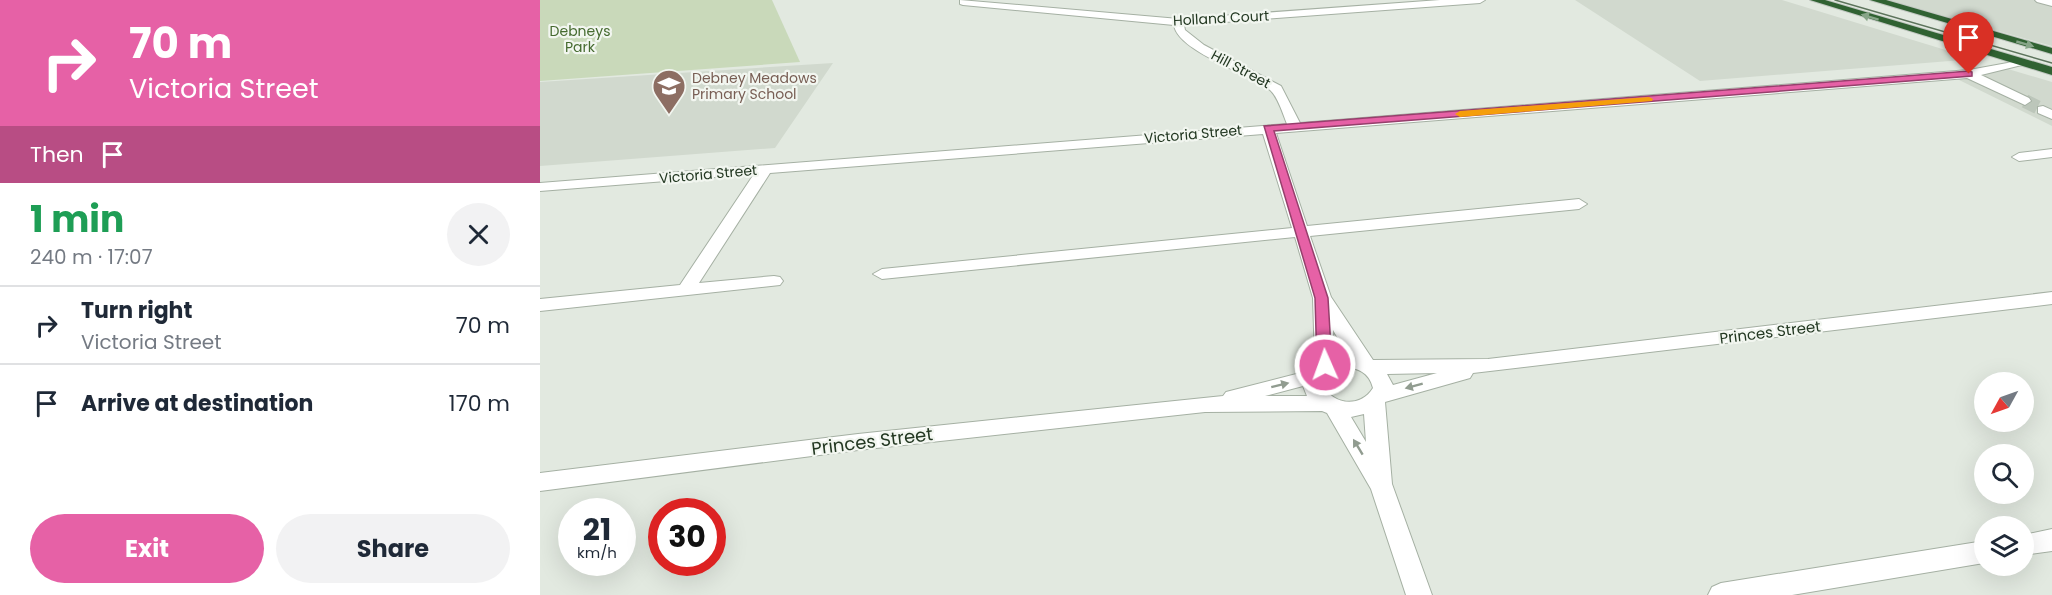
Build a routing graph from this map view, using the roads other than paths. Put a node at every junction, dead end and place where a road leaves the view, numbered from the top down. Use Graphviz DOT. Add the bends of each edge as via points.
graph roads {
  1 [pos="1480,0"];
  2 [pos="1815,0"];
  3 [pos="1875,0"];
  4 [pos="2040,0"];
  5 [pos="963,2"];
  6 [pos="2052,3"];
  7 [pos="1402,4"];
  8 [pos="1179,22"];
  9 [pos="2052,51"];
  10 [pos="2024,63"];
  11 [pos="2052,71"];
  12 [pos="1969,74"];
  13 [pos="2025,101"];
  14 [pos="1294,126"];
  15 [pos="1268,128"];
  16 [pos="2052,153"];
  17 [pos="2019,157"];
  18 [pos="765,169"];
  19 [pos="540,187"];
  20 [pos="1579,204"];
  21 [pos="1302,233"];
  22 [pos="882,274"];
  23 [pos="774,281"];
  24 [pos="685,291"];
  25 [pos="1322,298"];
  26 [pos="2052,298"];
  27 [pos="540,305"];
  28 [pos="1367,365"];
  29 [pos="1488,366"];
  30 [pos="1319,371"];
  31 [pos="1377,399"];
  32 [pos="1205,404"];
  33 [pos="1329,405"];
  34 [pos="540,482"];
  35 [pos="1382,487"];
  36 [pos="2052,540"];
  37 [pos="2034,543"];
  38 [pos="1974,554"];
  39 [pos="1419,595"];
  40 [pos="1721,595"];
  1 -- 7 [label="street, Holland Court"];
  10 -- 2 [label="highway, one-way"];
  3 -- 9 [label="highway, one-way"];
  4 -- 6 [label="street"];
  5 -- 8 [label="street, Holland Court"];
  7 -- 8 [label="street, Holland Court"];
  8 -- 14 [label="street, Hill Street" via="1180,32 1200,47 1277,88"];
  10 -- 11 [label="highway"];
  10 -- 12 [label="street, Victoria Street"];
  12 -- 13 [label="street"];
  12 -- 14 [label="street, Victoria Street"];
  14 -- 15 [label="street, Victoria Street"];
  15 -- 18 [label="street, Victoria Street"];
  15 -- 21 [label="street"];
  16 -- 17 [label="street"];
  18 -- 19 [label="street, Victoria Street"];
  18 -- 24 [label="street"];
  20 -- 21 [label="street"];
  21 -- 22 [label="street"];
  21 -- 25 [label="street"];
  23 -- 24 [label="street"];
  24 -- 27 [label="street"];
  25 -- 28 [label="street"];
  25 -- 30 [label="street"];
  26 -- 29 [label="street, Princes Street"];
  28 -- 29 [label="street, Princes Street"];
  28 -- 30 [label="street" via="1343,360"];
  28 -- 31 [label="street" via="1382,380"];
  29 -- 31 [label="street, Princes Street, one-way"];
  32 -- 30 [label="street, Princes Street, one-way"];
  30 -- 33 [label="street" via="1313,391"];
  31 -- 33 [label="street" via="1356,409"];
  31 -- 35 [label="street"];
  32 -- 33 [label="street, Princes Street"];
  32 -- 34 [label="street, Princes Street"];
  35 -- 33 [label="street, one-way"];
  35 -- 39 [label="street"];
  36 -- 37 [label="street"];
  38 -- 40 [label="street"];
}
